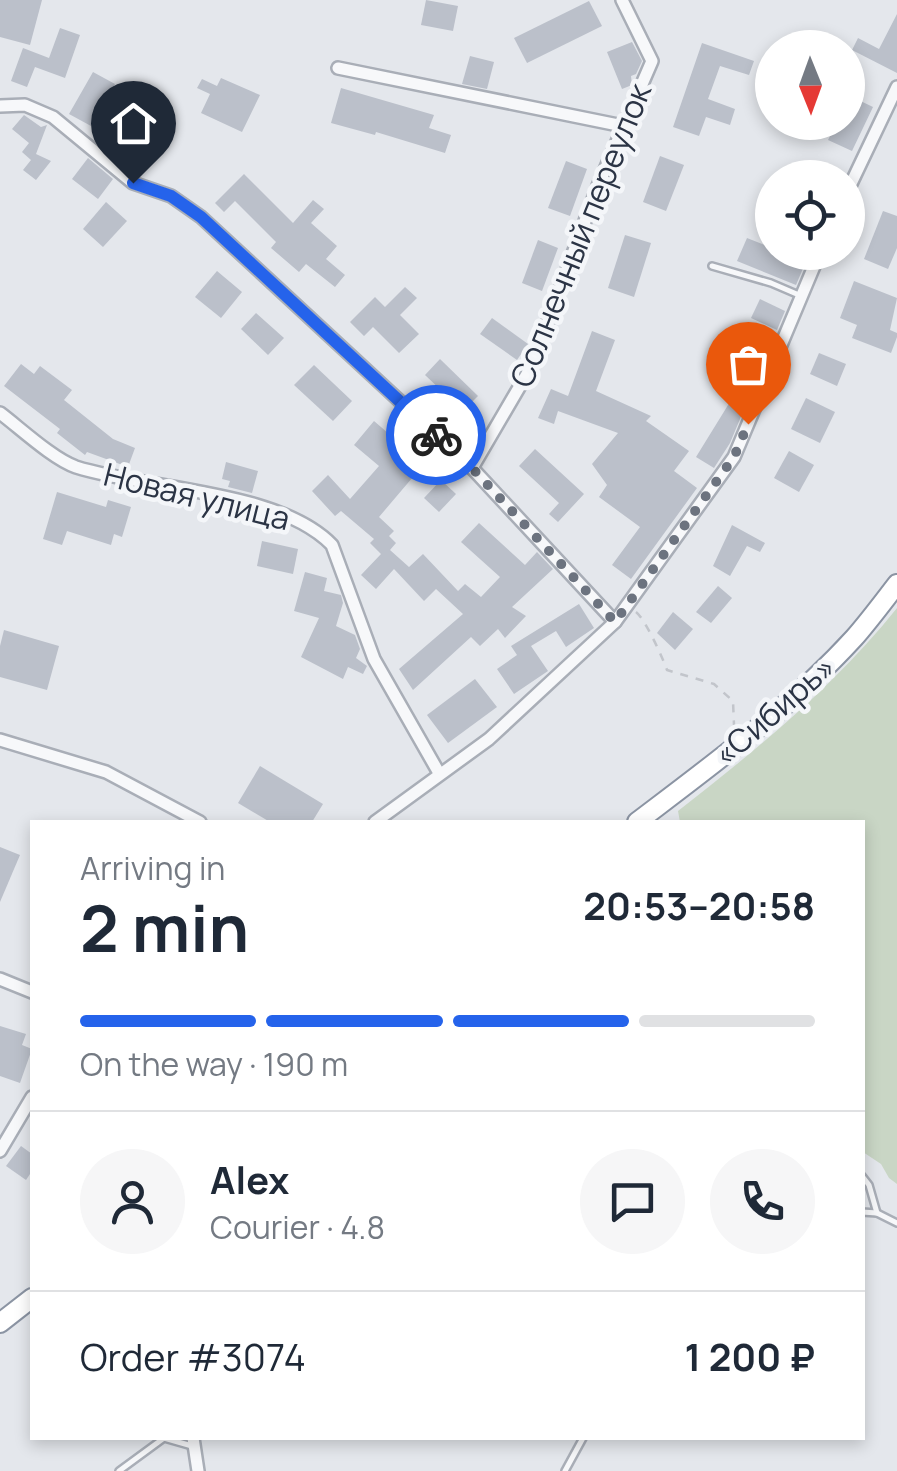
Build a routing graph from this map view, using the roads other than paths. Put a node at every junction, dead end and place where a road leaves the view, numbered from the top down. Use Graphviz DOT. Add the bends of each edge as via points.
graph roads {
  1 [pos="622,0"];
  2 [pos="338,68"];
  3 [pos="897,87"];
  4 [pos="0,106"];
  5 [pos="623,126"];
  6 [pos="862,160"];
  7 [pos="712,266"];
  8 [pos="812,270"];
  9 [pos="801,296"];
  10 [pos="0,413"];
  11 [pos="472,468"];
  12 [pos="897,584"];
  13 [pos="615,622"];
  14 [pos="0,740"];
  15 [pos="438,773"];
  16 [pos="196,820"];
  17 [pos="378,820"];
  18 [pos="640,820"];
  19 [pos="0,979"];
  20 [pos="30,991"];
  21 [pos="30,1099"];
  22 [pos="0,1151"];
  23 [pos="865,1180"];
  24 [pos="865,1212"];
  25 [pos="878,1213"];
  26 [pos="897,1223"];
  27 [pos="30,1300"];
  28 [pos="0,1323"];
  29 [pos="161,1440"];
  30 [pos="582,1440"];
  31 [pos="192,1442"];
  32 [pos="119,1471"];
  33 [pos="198,1471"];
  34 [pos="565,1471"];
  1 -- 5 [label="street, Солнечный переулок" via="652,61"];
  2 -- 5 [label="street"];
  3 -- 6 [label="street"];
  4 -- 11 [label="street" via="25,105 53,117 133,183 171,196 201,217"];
  5 -- 11 [label="street, Солнечный переулок" via="531,367"];
  7 -- 9 [label="lane"];
  8 -- 9 [label="street"];
  9 -- 13 [label="street" via="734,457"];
  10 -- 15 [label="street, Новая улица" via="72,466 291,517 324,536 374,659"];
  11 -- 13 [label="street"];
  12 -- 18 [label="highway, «Сибирь»" via="829,663"];
  13 -- 15 [label="street" via="489,739"];
  14 -- 16 [label="street" via="106,772"];
  15 -- 17 [label="street"];
  19 -- 20 [label="street"];
  21 -- 22 [label="street"];
  23 -- 25 [label="lane"];
  24 -- 25 [label="lane"];
  25 -- 26 [label="lane"];
  27 -- 28 [label="highway"];
  29 -- 32 [label="lane"];
  30 -- 34 [label="lane"];
  31 -- 33 [label="street"];
}
